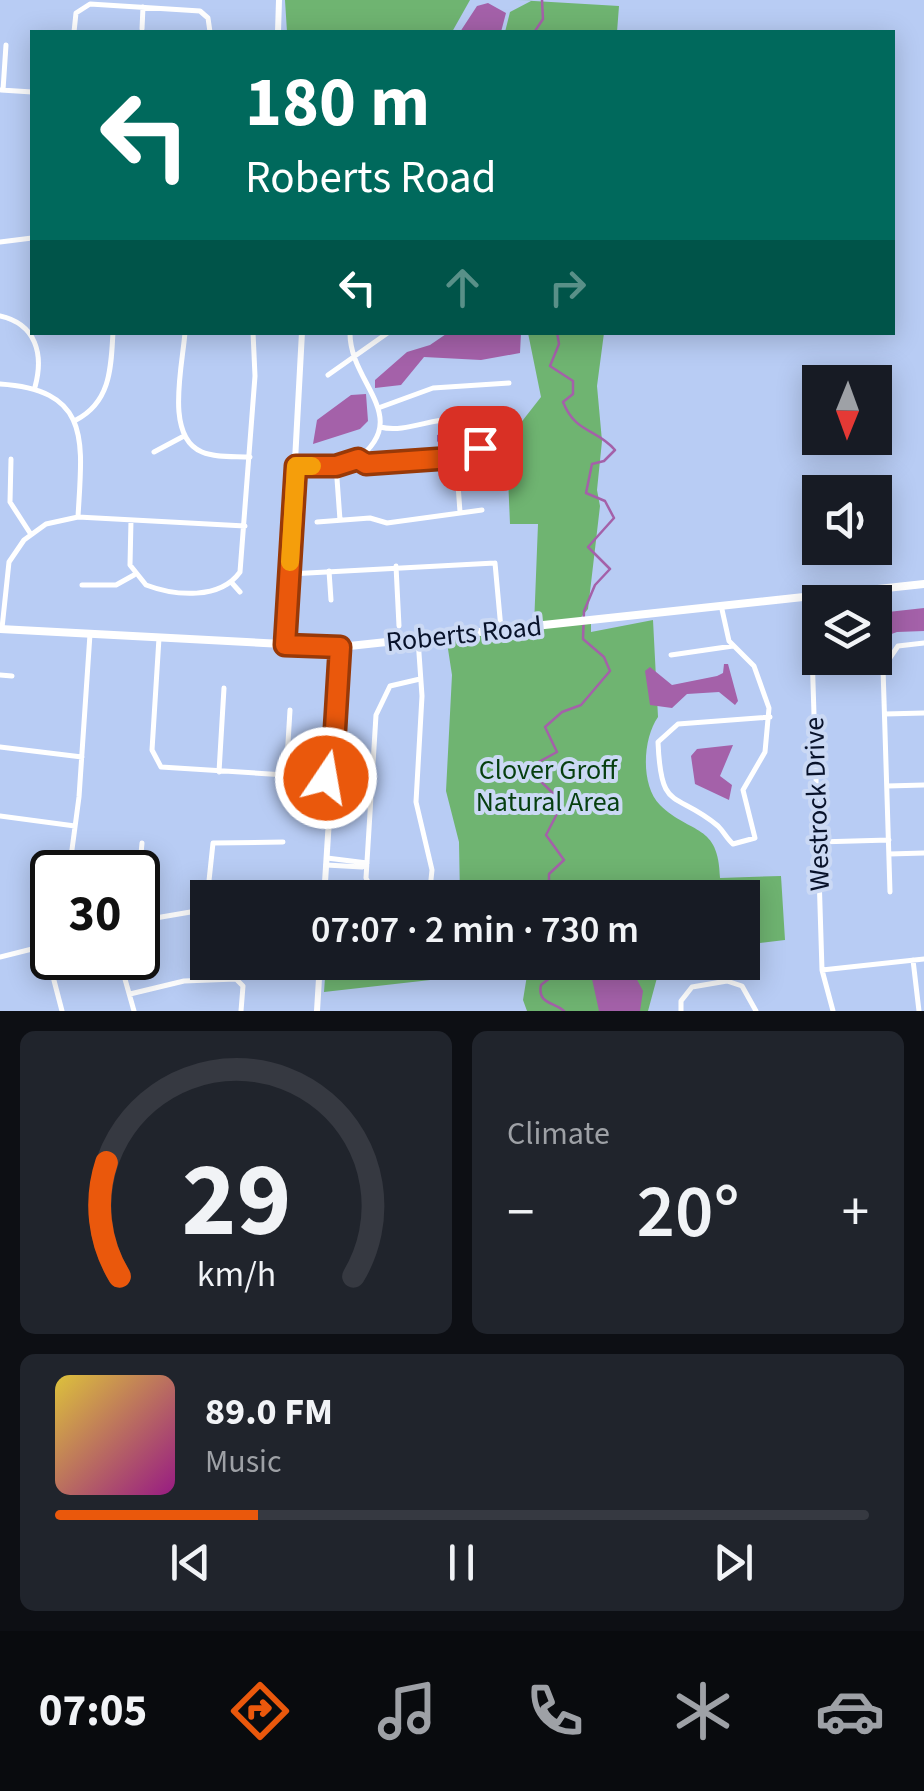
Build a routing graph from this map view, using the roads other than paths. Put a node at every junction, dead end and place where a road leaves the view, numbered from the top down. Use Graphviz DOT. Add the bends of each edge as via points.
graph roads {
  1 [pos="279,0"];
  2 [pos="143,7"];
  3 [pos="142,29"];
  4 [pos="74,30"];
  5 [pos="210,30"];
  6 [pos="278,30"];
  7 [pos="6,45"];
  8 [pos="2,90"];
  9 [pos="30,92"];
  10 [pos="30,238"];
  11 [pos="0,242"];
  12 [pos="0,316"];
  13 [pos="30,325"];
  14 [pos="33,335"];
  15 [pos="113,335"];
  16 [pos="185,335"];
  17 [pos="254,335"];
  18 [pos="302,335"];
  19 [pos="350,335"];
  20 [pos="385,335"];
  21 [pos="353,357"];
  22 [pos="328,376"];
  23 [pos="509,383"];
  24 [pos="0,384"];
  25 [pos="34,387"];
  26 [pos="381,407"];
  27 [pos="76,420"];
  28 [pos="380,427"];
  29 [pos="184,436"];
  30 [pos="154,452"];
  31 [pos="250,457"];
  32 [pos="456,458"];
  33 [pos="11,459"];
  34 [pos="358,459"];
  35 [pos="296,466"];
  36 [pos="336,466"];
  37 [pos="482,510"];
  38 [pos="460,512"];
  39 [pos="78,517"];
  40 [pos="130,520"];
  41 [pos="340,520"];
  42 [pos="317,522"];
  43 [pos="246,526"];
  44 [pos="30,533"];
  45 [pos="396,566"];
  46 [pos="329,571"];
  47 [pos="134,574"];
  48 [pos="289,574"];
  49 [pos="232,583"];
  50 [pos="82,585"];
  51 [pos="924,587"];
  52 [pos="892,589"];
  53 [pos="240,592"];
  54 [pos="802,596"];
  55 [pos="331,600"];
  56 [pos="722,605"];
  57 [pos="399,626"];
  58 [pos="1,629"];
  59 [pos="501,630"];
  60 [pos="90,634"];
  61 [pos="159,638"];
  62 [pos="418,638"];
  63 [pos="924,643"];
  64 [pos="285,645"];
  65 [pos="733,646"];
  66 [pos="340,647"];
  67 [pos="671,655"];
  68 [pos="0,675"];
  69 [pos="810,675"];
  70 [pos="12,676"];
  71 [pos="420,679"];
  72 [pos="224,688"];
  73 [pos="290,710"];
  74 [pos="924,713"];
  75 [pos="885,714"];
  76 [pos="770,717"];
  77 [pos="0,747"];
  78 [pos="82,758"];
  79 [pos="219,772"];
  80 [pos="286,776"];
  81 [pos="332,778"];
  82 [pos="924,785"];
  83 [pos="887,786"];
  84 [pos="0,816"];
  85 [pos="75,826"];
  86 [pos="889,840"];
  87 [pos="283,842"];
  88 [pos="818,842"];
  89 [pos="142,843"];
  90 [pos="72,850"];
  91 [pos="141,850"];
  92 [pos="924,853"];
  93 [pos="889,854"];
  94 [pos="327,862"];
  95 [pos="366,863"];
  96 [pos="209,880"];
  97 [pos="326,880"];
  98 [pos="368,880"];
  99 [pos="431,880"];
  100 [pos="890,892"];
  101 [pos="190,912"];
  102 [pos="160,917"];
  103 [pos="30,950"];
  104 [pos="0,957"];
  105 [pos="924,959"];
  106 [pos="913,960"];
  107 [pos="822,970"];
  108 [pos="56,980"];
  109 [pos="126,980"];
  110 [pos="319,980"];
  111 [pos="130,994"];
  112 [pos="62,1011"];
  113 [pos="134,1011"];
  114 [pos="242,1011"];
  115 [pos="317,1011"];
  116 [pos="681,1011"];
  117 [pos="756,1011"];
  118 [pos="833,1011"];
  119 [pos="919,1011"];
  1 -- 6 [label="street"];
  2 -- 3 [label="street"];
  2 -- 4 [label="street" via="90,4 80,8"];
  2 -- 5 [label="street" via="200,11"];
  7 -- 8 [label="street"];
  8 -- 9 [label="street"];
  10 -- 11 [label="street"];
  12 -- 13 [label="street"];
  14 -- 25 [label="street"];
  15 -- 27 [label="street" via="103,398"];
  16 -- 29 [label="street"];
  17 -- 31 [label="street"];
  18 -- 35 [label="street"];
  19 -- 21 [label="street"];
  20 -- 21 [label="street"];
  21 -- 22 [label="street"];
  21 -- 26 [label="street"];
  23 -- 26 [label="street" via="433,388"];
  24 -- 25 [label="street"];
  25 -- 27 [label="street"];
  26 -- 28 [label="street"];
  27 -- 39 [label="street" via="82,454"];
  28 -- 32 [label="street" via="471,420 482,442 471,456"];
  28 -- 34 [label="street"];
  29 -- 30 [label="street"];
  29 -- 31 [label="street" via="204,453"];
  31 -- 43 [label="street"];
  32 -- 34 [label="street" via="366,464"];
  32 -- 38 [label="street"];
  33 -- 44 [label="street" via="10,502"];
  34 -- 36 [label="street"];
  35 -- 36 [label="street"];
  35 -- 48 [label="street"];
  36 -- 41 [label="street"];
  37 -- 38 [label="street"];
  38 -- 41 [label="street" via="387,523"];
  39 -- 40 [label="street"];
  39 -- 44 [label="street"];
  40 -- 43 [label="street"];
  40 -- 47 [label="street"];
  41 -- 42 [label="street"];
  43 -- 49 [label="street" via="242,566"];
  44 -- 58 [label="street" via="7,569"];
  45 -- 46 [label="street"];
  45 -- 57 [label="street"];
  45 -- 59 [label="street" via="496,560"];
  46 -- 48 [label="street"];
  46 -- 55 [label="street"];
  47 -- 49 [label="street" via="160,589 210,593"];
  47 -- 50 [label="street" via="116,585"];
  48 -- 64 [label="street"];
  49 -- 53 [label="street"];
  51 -- 52 [label="main road, Roberts Road"];
  54 -- 56 [label="main road, Roberts Road"];
  56 -- 59 [label="main road, Roberts Road"];
  56 -- 65 [label="street"];
  58 -- 60 [label="main road, Roberts Road"];
  59 -- 62 [label="main road, Roberts Road"];
  60 -- 61 [label="main road, Roberts Road"];
  60 -- 78 [label="street"];
  61 -- 64 [label="main road, Roberts Road"];
  61 -- 79 [label="street" via="156,762 168,769"];
  62 -- 66 [label="main road, Roberts Road"];
  62 -- 71 [label="street"];
  63 -- 75 [label="street" via="898,646 885,661"];
  64 -- 66 [label="main road, Roberts Road"];
  65 -- 67 [label="street"];
  65 -- 76 [label="street" via="754,666"];
  66 -- 81 [label="street"];
  68 -- 70 [label="street"];
  69 -- 88 [label="street, Westrock Drive"];
  71 -- 95 [label="street" via="390,686 380,698"];
  71 -- 99 [label="street" via="416,802"];
  72 -- 79 [label="street"];
  73 -- 80 [label="street"];
  74 -- 75 [label="street"];
  75 -- 83 [label="street"];
  76 -- 76 [label="street" via="765,752 743,790 756,832 751,842 733,844 718,826 677,804 662,784 658,742 678,724"];
  77 -- 78 [label="street"];
  78 -- 85 [label="street"];
  79 -- 80 [label="street"];
  80 -- 81 [label="street"];
  81 -- 94 [label="street"];
  82 -- 83 [label="street"];
  83 -- 86 [label="street"];
  84 -- 85 [label="street"];
  85 -- 90 [label="street"];
  86 -- 88 [label="street"];
  86 -- 93 [label="street"];
  87 -- 96 [label="street" via="212,843"];
  88 -- 107 [label="street, Westrock Drive"];
  89 -- 91 [label="street"];
  92 -- 93 [label="street"];
  93 -- 100 [label="street"];
  94 -- 95 [label="street"];
  94 -- 97 [label="street"];
  95 -- 98 [label="street"];
  101 -- 102 [label="street"];
  103 -- 104 [label="street"];
  105 -- 106 [label="street"];
  106 -- 107 [label="street"];
  106 -- 119 [label="street"];
  107 -- 118 [label="street, Westrock Drive"];
  108 -- 112 [label="street"];
  109 -- 111 [label="street"];
  110 -- 115 [label="street"];
  111 -- 113 [label="street"];
  111 -- 114 [label="street" via="203,978 242,982"];
  116 -- 117 [label="street" via="684,994 702,984 735,982"];
}
